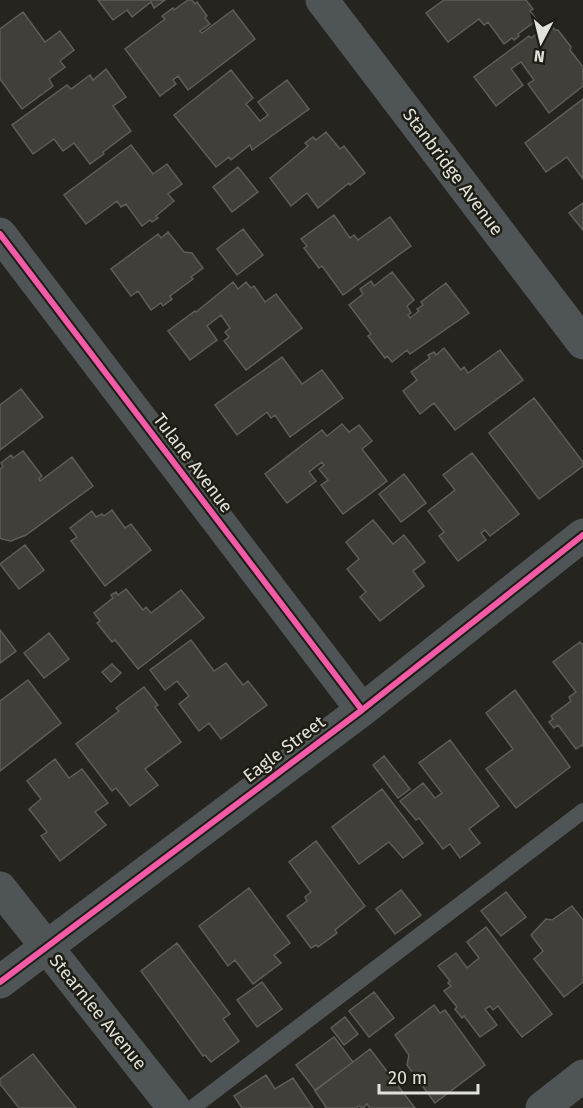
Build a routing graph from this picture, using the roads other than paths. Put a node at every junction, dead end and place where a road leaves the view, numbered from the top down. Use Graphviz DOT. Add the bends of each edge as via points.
graph roads {
  1 [pos="322,0"];
  2 [pos="0,234"];
  3 [pos="583,343"];
  4 [pos="583,535"];
  5 [pos="362,710"];
  6 [pos="583,811"];
  7 [pos="0,888"];
  8 [pos="46,948"];
  9 [pos="0,982"];
  10 [pos="583,1077"];
  11 [pos="174,1108"];
  12 [pos="192,1108"];
  13 [pos="542,1108"];
  1 -- 3 [label="street, Stanbridge Avenue"];
  2 -- 5 [label="street, Tulane Avenue"];
  4 -- 5 [label="street, Eagle Street"];
  5 -- 8 [label="street, Eagle Street"];
  6 -- 12 [label="lane"];
  7 -- 8 [label="street, Stearnlee Avenue"];
  8 -- 9 [label="street, Eagle Street"];
  8 -- 11 [label="street, Stearnlee Avenue"];
  10 -- 13 [label="street"];
}
